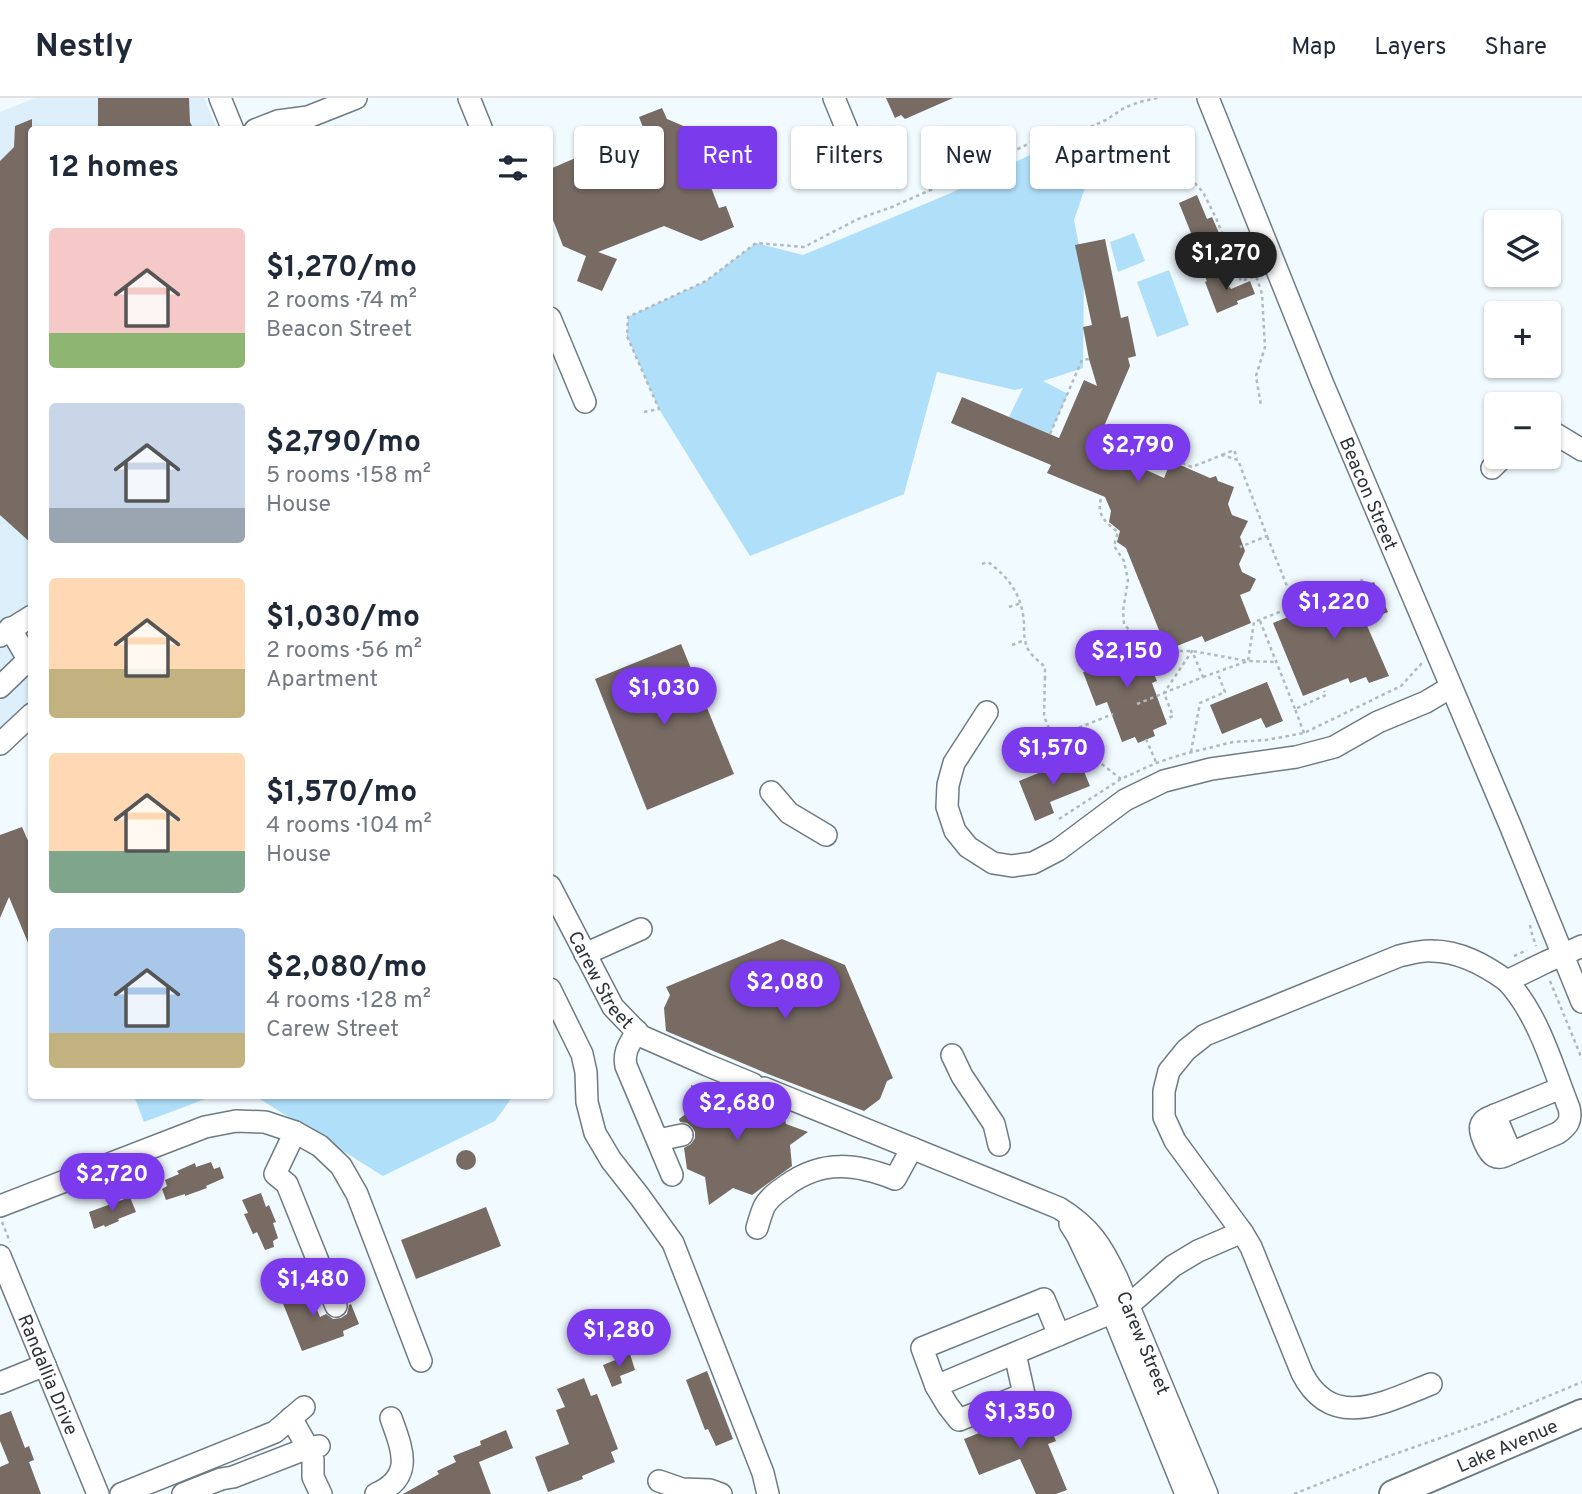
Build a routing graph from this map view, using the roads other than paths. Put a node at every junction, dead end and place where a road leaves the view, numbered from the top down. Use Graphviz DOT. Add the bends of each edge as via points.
graph roads {
  1 [pos="220,98"];
  2 [pos="356,98"];
  3 [pos="470,98"];
  4 [pos="834,98"];
  5 [pos="1208,98"];
  6 [pos="231,126"];
  7 [pos="265,126"];
  8 [pos="480,126"];
  9 [pos="846,126"];
  10 [pos="553,325"];
  11 [pos="585,402"];
  12 [pos="1561,437"];
  13 [pos="1582,450"];
  14 [pos="28,618"];
  15 [pos="5,632"];
  16 [pos="28,659"];
  17 [pos="28,663"];
  18 [pos="0,687"];
  19 [pos="1451,687"];
  20 [pos="987,712"];
  21 [pos="28,718"];
  22 [pos="0,744"];
  23 [pos="771,792"];
  24 [pos="826,835"];
  25 [pos="553,895"];
  26 [pos="641,929"];
  27 [pos="1573,951"];
  28 [pos="585,954"];
  29 [pos="1507,981"];
  30 [pos="553,995"];
  31 [pos="1582,1002"];
  32 [pos="637,1031"];
  33 [pos="952,1055"];
  34 [pos="1561,1088"];
  35 [pos="295,1132"];
  36 [pos="682,1135"];
  37 [pos="658,1140"];
  38 [pos="999,1145"];
  39 [pos="912,1148"];
  40 [pos="672,1175"];
  41 [pos="0,1206"];
  42 [pos="757,1228"];
  43 [pos="1242,1232"];
  44 [pos="0,1256"];
  45 [pos="335,1306"];
  46 [pos="1120,1310"];
  47 [pos="1059,1335"];
  48 [pos="1014,1354"];
  49 [pos="421,1361"];
  50 [pos="45,1365"];
  51 [pos="0,1383"];
  52 [pos="1431,1384"];
  53 [pos="936,1386"];
  54 [pos="1582,1413"];
  55 [pos="391,1418"];
  56 [pos="314,1447"];
  57 [pos="224,1452"];
  58 [pos="659,1481"];
  59 [pos="237,1486"];
  60 [pos="98,1494"];
  61 [pos="121,1494"];
  62 [pos="183,1494"];
  63 [pos="321,1494"];
  64 [pos="376,1494"];
  65 [pos="722,1494"];
  66 [pos="768,1494"];
  67 [pos="1186,1494"];
  68 [pos="1207,1494"];
  69 [pos="1393,1494"];
  1 -- 6 [label="street"];
  2 -- 7 [label="street" via="308,117"];
  3 -- 8 [label="street"];
  4 -- 9 [label="street"];
  5 -- 19 [label="street, Beacon Street"];
  10 -- 11 [label="street"];
  12 -- 13 [label="street"];
  14 -- 15 [label="street"];
  15 -- 16 [label="street"];
  17 -- 18 [label="street"];
  19 -- 20 [label="street" via="1334,747 1164,781 1125,800 1058,850 1033,863 1012,866 993,863 968,847 955,831 947,807 954,763"];
  19 -- 27 [label="street, Beacon Street"];
  21 -- 22 [label="street"];
  23 -- 24 [label="street" via="789,813"];
  25 -- 28 [label="street, Carew Street"];
  26 -- 28 [label="street"];
  27 -- 29 [label="street"];
  27 -- 31 [label="street, Beacon Street"];
  28 -- 32 [label="street, Carew Street" via="613,1007"];
  29 -- 34 [label="street" via="1532,1014"];
  29 -- 43 [label="street" via="1463,956 1431,950 1399,956 1205,1035 1185,1050 1169,1071 1164,1117 1175,1141"];
  30 -- 66 [label="street" via="582,1054 595,1133 673,1243"];
  32 -- 37 [label="street" via="624,1057"];
  32 -- 39 [label="street, Carew Street" via="707,1065"];
  33 -- 38 [label="street" via="994,1125"];
  34 -- 34 [label="street" via="1571,1115 1565,1128 1511,1153 1495,1115"];
  35 -- 41 [label="street" via="265,1122 205,1127"];
  35 -- 45 [label="street" via="275,1174 287,1184"];
  35 -- 49 [label="street" via="320,1146 341,1166 357,1194"];
  36 -- 37 [label="street"];
  37 -- 40 [label="street"];
  39 -- 42 [label="street" via="895,1179 838,1166 797,1178 775,1193"];
  39 -- 46 [label="street, Carew Street" via="1059,1208"];
  43 -- 46 [label="street" via="1173,1266"];
  43 -- 52 [label="street" via="1307,1383 1329,1403 1364,1408"];
  44 -- 50 [label="street, Randallia Drive"];
  46 -- 47 [label="street"];
  46 -- 67 [label="street, Carew Street"];
  46 -- 68 [label="street, Carew Street"];
  47 -- 48 [label="street"];
  47 -- 53 [label="street" via="1044,1299 922,1348"];
  48 -- 53 [label="street"];
  48 -- 53 [label="street" via="1024,1394 959,1420"];
  50 -- 51 [label="street"];
  50 -- 60 [label="street, Randallia Drive"];
  54 -- 69 [label="main road, Lake Avenue"];
  55 -- 64 [label="street" via="403,1466 392,1484"];
  56 -- 57 [label="street" via="297,1413 275,1432"];
  56 -- 59 [label="street"];
  56 -- 63 [label="street" via="313,1477"];
  57 -- 59 [label="street"];
  57 -- 61 [label="street"];
  58 -- 65 [label="street"];
  59 -- 62 [label="street" via="221,1479"];
}
